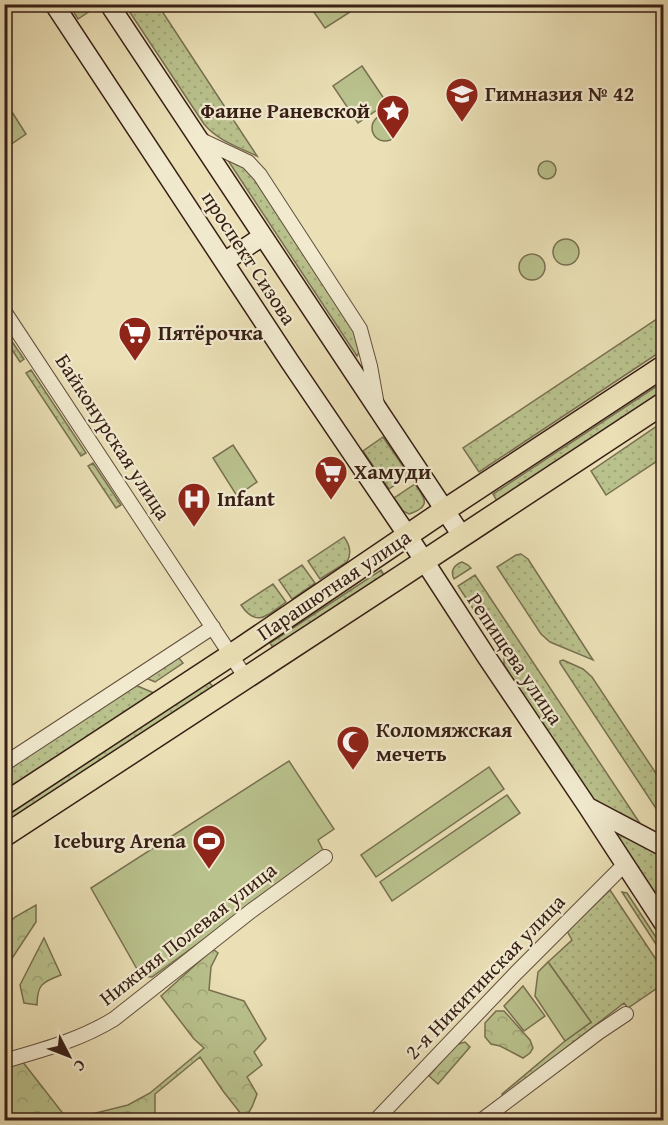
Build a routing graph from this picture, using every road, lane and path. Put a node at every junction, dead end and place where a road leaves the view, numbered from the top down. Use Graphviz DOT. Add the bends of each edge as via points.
graph roads {
  1 [pos="54,4"];
  2 [pos="109,4"];
  3 [pos="197,138"];
  4 [pos="263,236"];
  5 [pos="224,262"];
  6 [pos="4,311"];
  7 [pos="663,366"];
  8 [pos="663,403"];
  9 [pos="378,410"];
  10 [pos="445,510"];
  11 [pos="408,536"];
  12 [pos="462,536"];
  13 [pos="424,562"];
  14 [pos="213,627"];
  15 [pos="231,655"];
  16 [pos="246,678"];
  17 [pos="4,764"];
  18 [pos="4,804"];
  19 [pos="587,806"];
  20 [pos="4,836"];
  21 [pos="663,847"];
  22 [pos="325,857"];
  23 [pos="624,865"];
  24 [pos="663,924"];
  25 [pos="626,1014"];
  26 [pos="4,1061"];
  27 [pos="376,1120"];
  28 [pos="482,1120"];
  1 -- 5 [label="main road, проспект Сизова"];
  2 -- 3 [label="main road, проспект Сизова"];
  3 -- 4 [label="main road, проспект Сизова"];
  3 -- 9 [label="street" via="248,162 260,175 360,329"];
  4 -- 5 [label="main road"];
  4 -- 9 [label="main road, проспект Сизова"];
  5 -- 11 [label="main road, проспект Сизова"];
  6 -- 14 [label="street, Байконурская улица"];
  7 -- 10 [label="main road, Парашютная улица"];
  8 -- 12 [label="main road, Парашютная улица"];
  9 -- 10 [label="main road, проспект Сизова"];
  10 -- 11 [label="main road, Парашютная улица"];
  10 -- 12 [label="main road"];
  11 -- 13 [label="main road, Репищева улица"];
  11 -- 15 [label="main road, Парашютная улица"];
  12 -- 13 [label="main road, Парашютная улица"];
  13 -- 16 [label="main road, Парашютная улица"];
  13 -- 19 [label="main road, Репищева улица"];
  14 -- 15 [label="street, Байконурская улица"];
  14 -- 17 [label="street"];
  15 -- 16 [label="street, Байконурская улица"];
  15 -- 18 [label="main road, Парашютная улица"];
  16 -- 20 [label="main road, Парашютная улица"];
  19 -- 21 [label="main road, Репищева улица"];
  19 -- 23 [label="main road, Репищева улица"];
  22 -- 26 [label="street, Нижняя Полевая улица" via="114,1019 76,1039"];
  23 -- 24 [label="main road, Репищева улица"];
  23 -- 27 [label="street, 2-я Никитинская улица"];
  25 -- 28 [label="street"];
}
